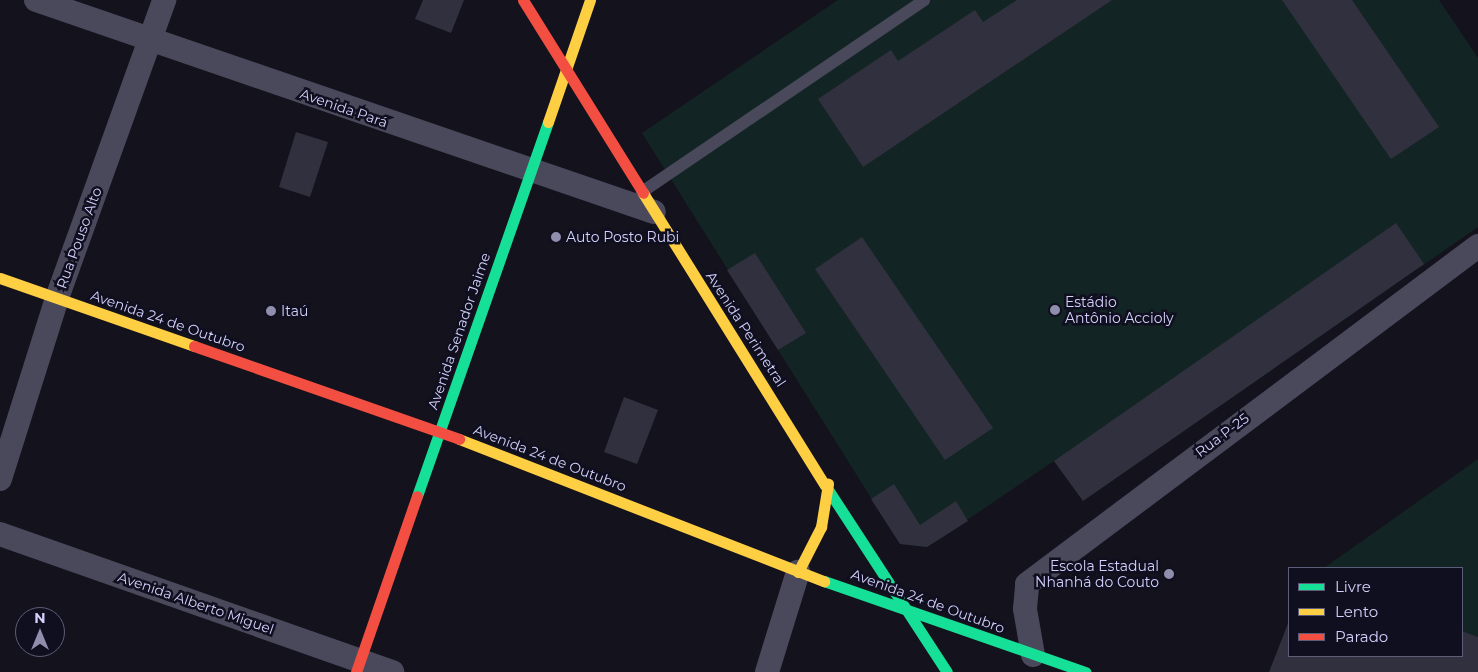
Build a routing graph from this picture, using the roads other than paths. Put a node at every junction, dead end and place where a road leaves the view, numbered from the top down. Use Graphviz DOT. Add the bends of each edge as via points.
graph roads {
  1 [pos="36,0"];
  2 [pos="164,0"];
  3 [pos="523,0"];
  4 [pos="590,0"];
  5 [pos="924,0"];
  6 [pos="151,40"];
  7 [pos="567,66"];
  8 [pos="530,173"];
  9 [pos="642,192"];
  10 [pos="654,212"];
  11 [pos="1478,246"];
  12 [pos="0,278"];
  13 [pos="57,298"];
  14 [pos="439,432"];
  15 [pos="0,479"];
  16 [pos="828,484"];
  17 [pos="0,534"];
  18 [pos="798,572"];
  19 [pos="900,605"];
  20 [pos="1033,655"];
  21 [pos="358,666"];
  22 [pos="392,672"];
  23 [pos="767,672"];
  24 [pos="947,672"];
  25 [pos="1086,672"];
  1 -- 6 [label="street, Avenida Pará"];
  2 -- 6 [label="street, Rua Pouso Alto"];
  3 -- 7 [label="street, Avenida Perimetral"];
  4 -- 7 [label="street, Avenida Senador Jaime"];
  5 -- 9 [label="lane"];
  6 -- 8 [label="street, Avenida Pará"];
  6 -- 13 [label="street, Rua Pouso Alto"];
  7 -- 8 [label="street, Avenida Senador Jaime"];
  7 -- 9 [label="street, Avenida Perimetral"];
  8 -- 10 [label="street, Avenida Pará"];
  8 -- 14 [label="street, Avenida Senador Jaime"];
  9 -- 10 [label="street, Avenida Perimetral"];
  10 -- 16 [label="street, Avenida Perimetral"];
  11 -- 20 [label="street, Rua P-25" via="1027,584 1024,609"];
  12 -- 13 [label="street, Avenida 24 de Outubro"];
  13 -- 14 [label="street, Avenida 24 de Outubro"];
  13 -- 15 [label="street, Rua Pouso Alto"];
  14 -- 18 [label="street, Avenida 24 de Outubro"];
  14 -- 21 [label="street, Avenida Senador Jaime"];
  16 -- 18 [label="street" via="821,527"];
  16 -- 19 [label="street, Avenida Perimetral"];
  17 -- 21 [label="street, Avenida Alberto Miguel"];
  18 -- 19 [label="street, Avenida 24 de Outubro"];
  18 -- 23 [label="street"];
  19 -- 20 [label="street, Avenida 24 de Outubro"];
  19 -- 24 [label="street, Avenida Perimetral"];
  20 -- 25 [label="street, Avenida 24 de Outubro"];
  21 -- 22 [label="street, Avenida Alberto Miguel"];
}
